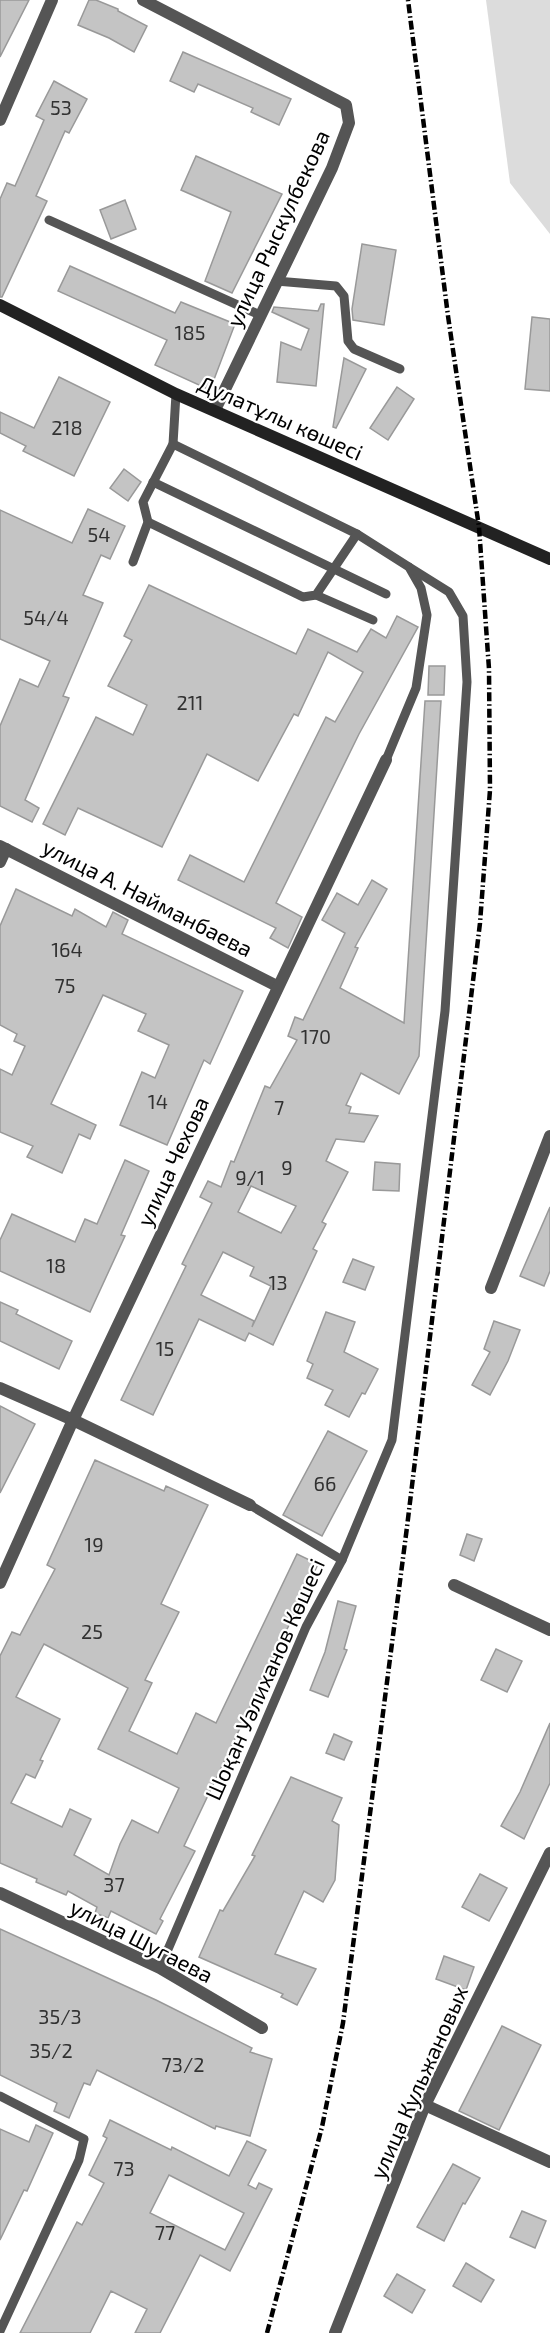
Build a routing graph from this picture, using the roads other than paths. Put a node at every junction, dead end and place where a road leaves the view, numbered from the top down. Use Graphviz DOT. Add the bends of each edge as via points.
graph roads {
  1 [pos="52,0"];
  2 [pos="143,0"];
  3 [pos="0,120"];
  4 [pos="49,220"];
  5 [pos="276,281"];
  6 [pos="0,305"];
  7 [pos="260,315"];
  8 [pos="400,369"];
  9 [pos="176,394"];
  10 [pos="215,410"];
  11 [pos="173,444"];
  12 [pos="153,482"];
  13 [pos="148,522"];
  14 [pos="357,534"];
  15 [pos="550,559"];
  16 [pos="133,562"];
  17 [pos="409,567"];
  18 [pos="334,569"];
  19 [pos="386,594"];
  20 [pos="316,595"];
  21 [pos="372,620"];
  22 [pos="386,760"];
  23 [pos="3,848"];
  24 [pos="0,862"];
  25 [pos="278,986"];
  26 [pos="550,1137"];
  27 [pos="491,1288"];
  28 [pos="0,1388"];
  29 [pos="73,1420"];
  30 [pos="250,1505"];
  31 [pos="342,1560"];
  32 [pos="0,1583"];
  33 [pos="454,1585"];
  34 [pos="550,1629"];
  35 [pos="550,1853"];
  36 [pos="0,1893"];
  37 [pos="160,1968"];
  38 [pos="262,2028"];
  39 [pos="0,2096"];
  40 [pos="425,2105"];
  41 [pos="550,2162"];
  42 [pos="0,2331"];
  43 [pos="335,2333"];
  1 -- 3 [label="street"];
  2 -- 5 [label="street, улица Рыскулбекова" via="346,105 348,123 332,168"];
  4 -- 7 [label="lane"];
  5 -- 7 [label="street, улица Рыскулбекова"];
  5 -- 8 [label="lane" via="336,286 344,296 348,341 354,349"];
  6 -- 9 [label="street, Дулатұлы көшесі"];
  7 -- 10 [label="street, улица Рыскулбекова"];
  9 -- 10 [label="street, Дулатұлы көшесі"];
  9 -- 11 [label="lane"];
  10 -- 15 [label="street, Дулатұлы көшесі"];
  11 -- 12 [label="lane"];
  11 -- 14 [label="lane"];
  12 -- 13 [label="lane" via="143,502"];
  12 -- 18 [label="lane"];
  13 -- 16 [label="lane"];
  13 -- 20 [label="lane" via="303,597"];
  14 -- 17 [label="lane"];
  14 -- 18 [label="lane"];
  17 -- 22 [label="lane" via="421,588 427,615 416,688"];
  17 -- 31 [label="lane" via="449,592 463,616 467,682 456,847 444,1011 392,1440"];
  18 -- 19 [label="lane"];
  18 -- 20 [label="lane"];
  20 -- 21 [label="lane"];
  22 -- 25 [label="street, улица Чехова"];
  23 -- 24 [label="street"];
  23 -- 25 [label="street, улица А. Найманбаева"];
  25 -- 29 [label="street, улица Чехова"];
  26 -- 27 [label="street"];
  28 -- 29 [label="street, Шоқан Уәлиханов Көшесі"];
  29 -- 30 [label="street, Шоқан Уәлиханов Көшесі"];
  29 -- 32 [label="street, улица Чехова"];
  30 -- 31 [label="lane, Шоқан Уәлиханов Көшесі"];
  31 -- 37 [label="lane, Шоқан Уәлиханов Көшесі" via="306,1628"];
  33 -- 34 [label="street"];
  35 -- 40 [label="street, улица Кульжановых"];
  36 -- 37 [label="street, улица Шугаева"];
  37 -- 38 [label="street, улица Шугаева"];
  39 -- 42 [label="lane" via="84,2139 79,2160"];
  40 -- 41 [label="street"];
  40 -- 43 [label="street, улица Кульжановых"];
}
